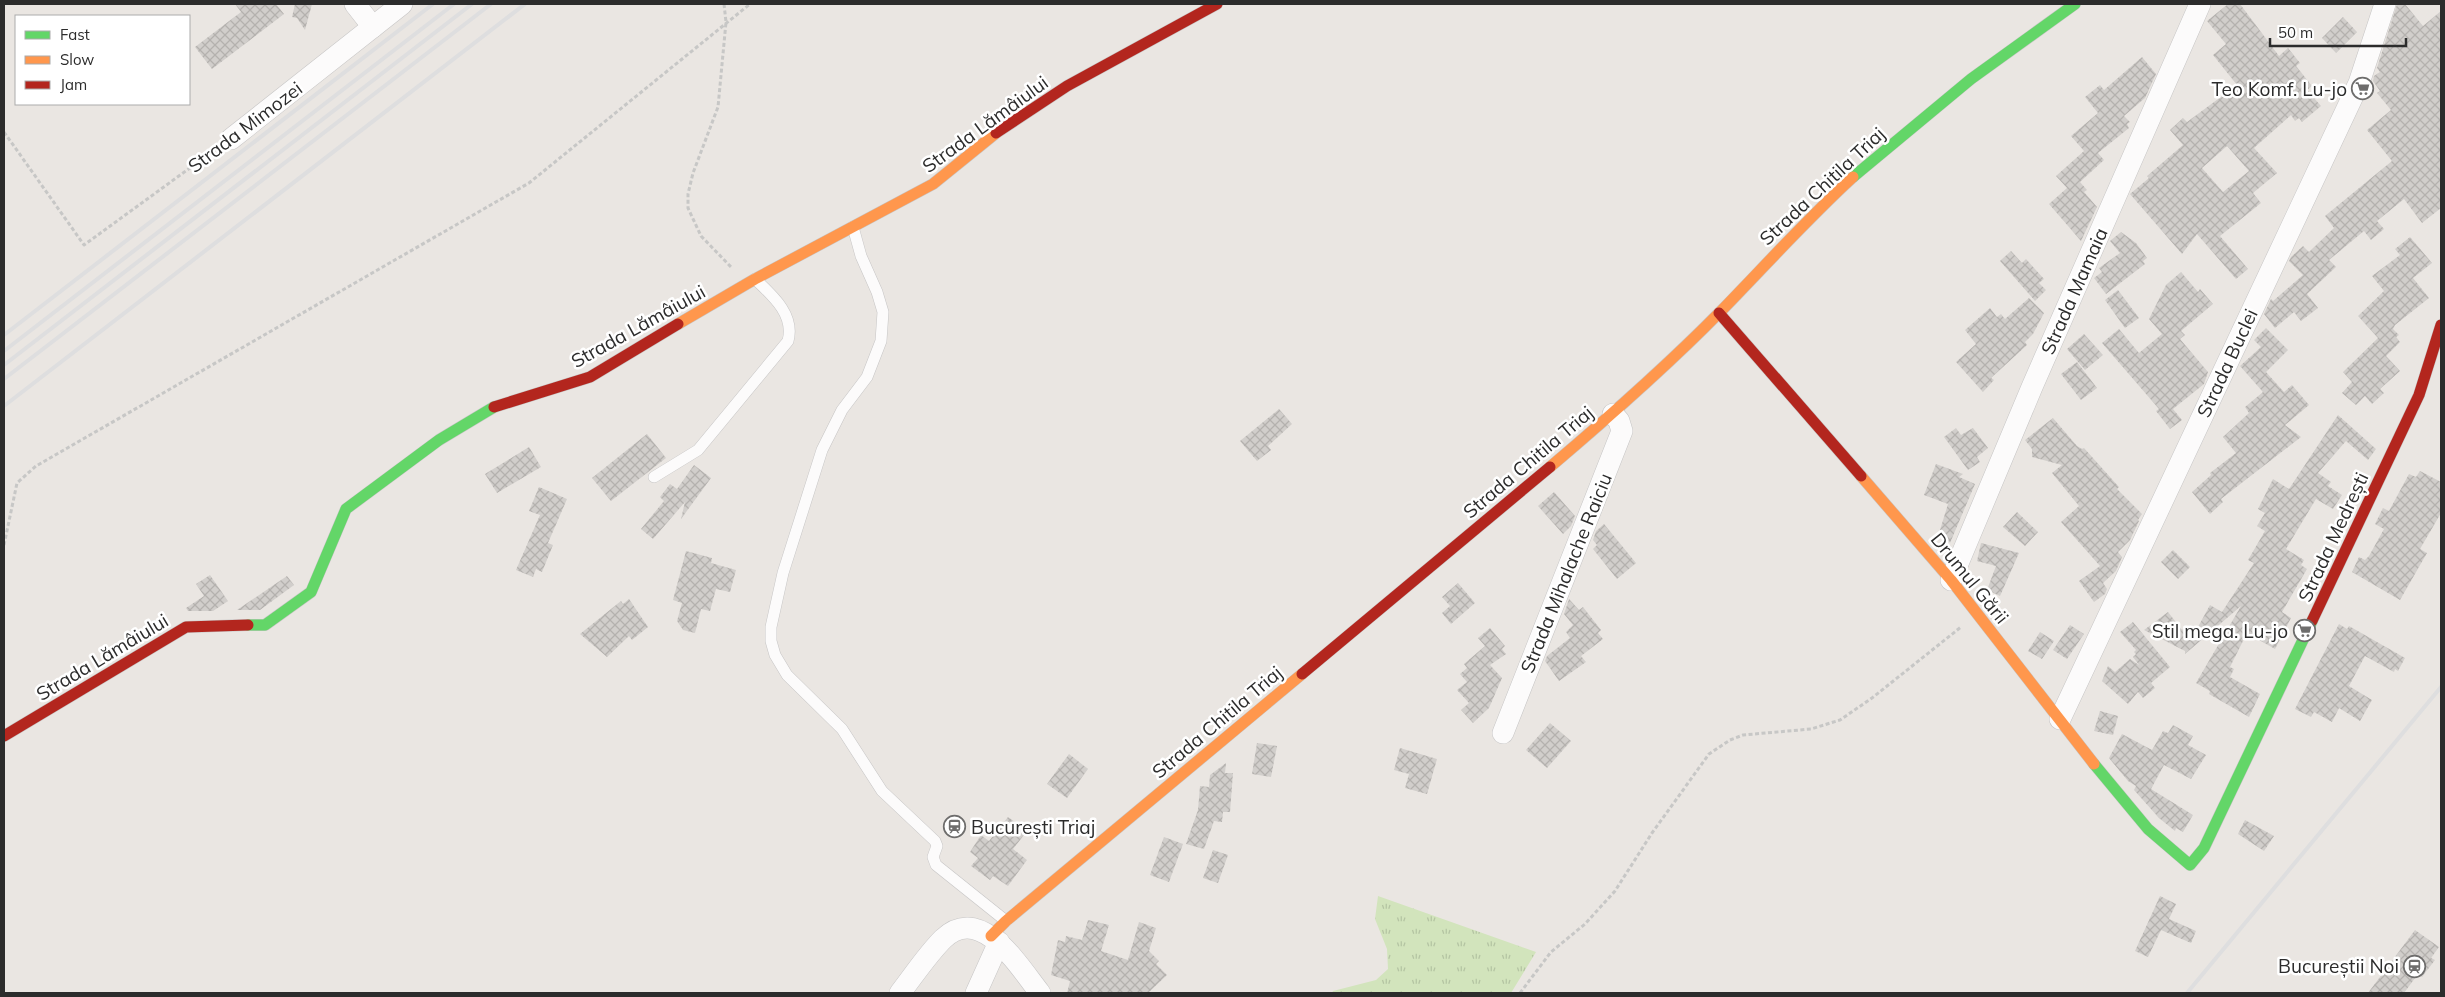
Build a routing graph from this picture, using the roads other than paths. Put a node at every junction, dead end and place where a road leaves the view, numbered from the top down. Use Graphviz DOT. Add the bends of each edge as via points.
graph roads {
  1 [pos="355,4"];
  2 [pos="402,4"];
  3 [pos="1217,4"];
  4 [pos="2075,4"];
  5 [pos="2200,4"];
  6 [pos="2385,4"];
  7 [pos="373,27"];
  8 [pos="231,139"];
  9 [pos="853,227"];
  10 [pos="755,279"];
  11 [pos="1719,313"];
  12 [pos="2441,326"];
  13 [pos="1613,414"];
  14 [pos="654,477"];
  15 [pos="1951,580"];
  16 [pos="2060,719"];
  17 [pos="1503,733"];
  18 [pos="4,736"];
  19 [pos="2190,866"];
  20 [pos="1006,921"];
  21 [pos="995,939"];
  22 [pos="900,993"];
  23 [pos="976,993"];
  24 [pos="1040,993"];
  1 -- 7 [label="street"];
  2 -- 7 [label="street, Strada Mimozei"];
  3 -- 9 [label="street, Strada Lămâiului" via="1142,42 1036,106 933,184"];
  4 -- 11 [label="street, Strada Chitila Triaj" via="1971,80 1873,159 1800,227"];
  5 -- 15 [label="street, Strada Mamaia"];
  6 -- 16 [label="street, Strada Buclei" via="2359,83"];
  7 -- 8 [label="street, Strada Mimozei"];
  9 -- 10 [label="street, Strada Lămâiului"];
  9 -- 20 [label="lane" via="883,312 881,341 867,377 842,410 822,450 783,573 771,641 780,665 798,688 842,729 882,791 935,842 936,865"];
  10 -- 14 [label="lane" via="790,321 788,341 698,450"];
  10 -- 18 [label="street, Strada Lămâiului" via="590,377 499,404 438,440 346,509 310,592 265,625 186,627"];
  11 -- 13 [label="street, Strada Chitila Triaj"];
  11 -- 15 [label="street, Drumul Gării"];
  12 -- 19 [label="street, Strada Medrești" via="2419,395 2204,848"];
  13 -- 17 [label="street, Strada Mihalache Raiciu" via="1622,431"];
  13 -- 20 [label="street, Strada Chitila Triaj"];
  15 -- 16 [label="street, Drumul Gării"];
  16 -- 19 [label="street, Drumul Gării" via="2135,816"];
  20 -- 21 [label="street, Strada Chitila Triaj"];
  21 -- 22 [label="street" via="975,929 956,930 945,937"];
  21 -- 23 [label="street"];
  21 -- 24 [label="street"];
}
